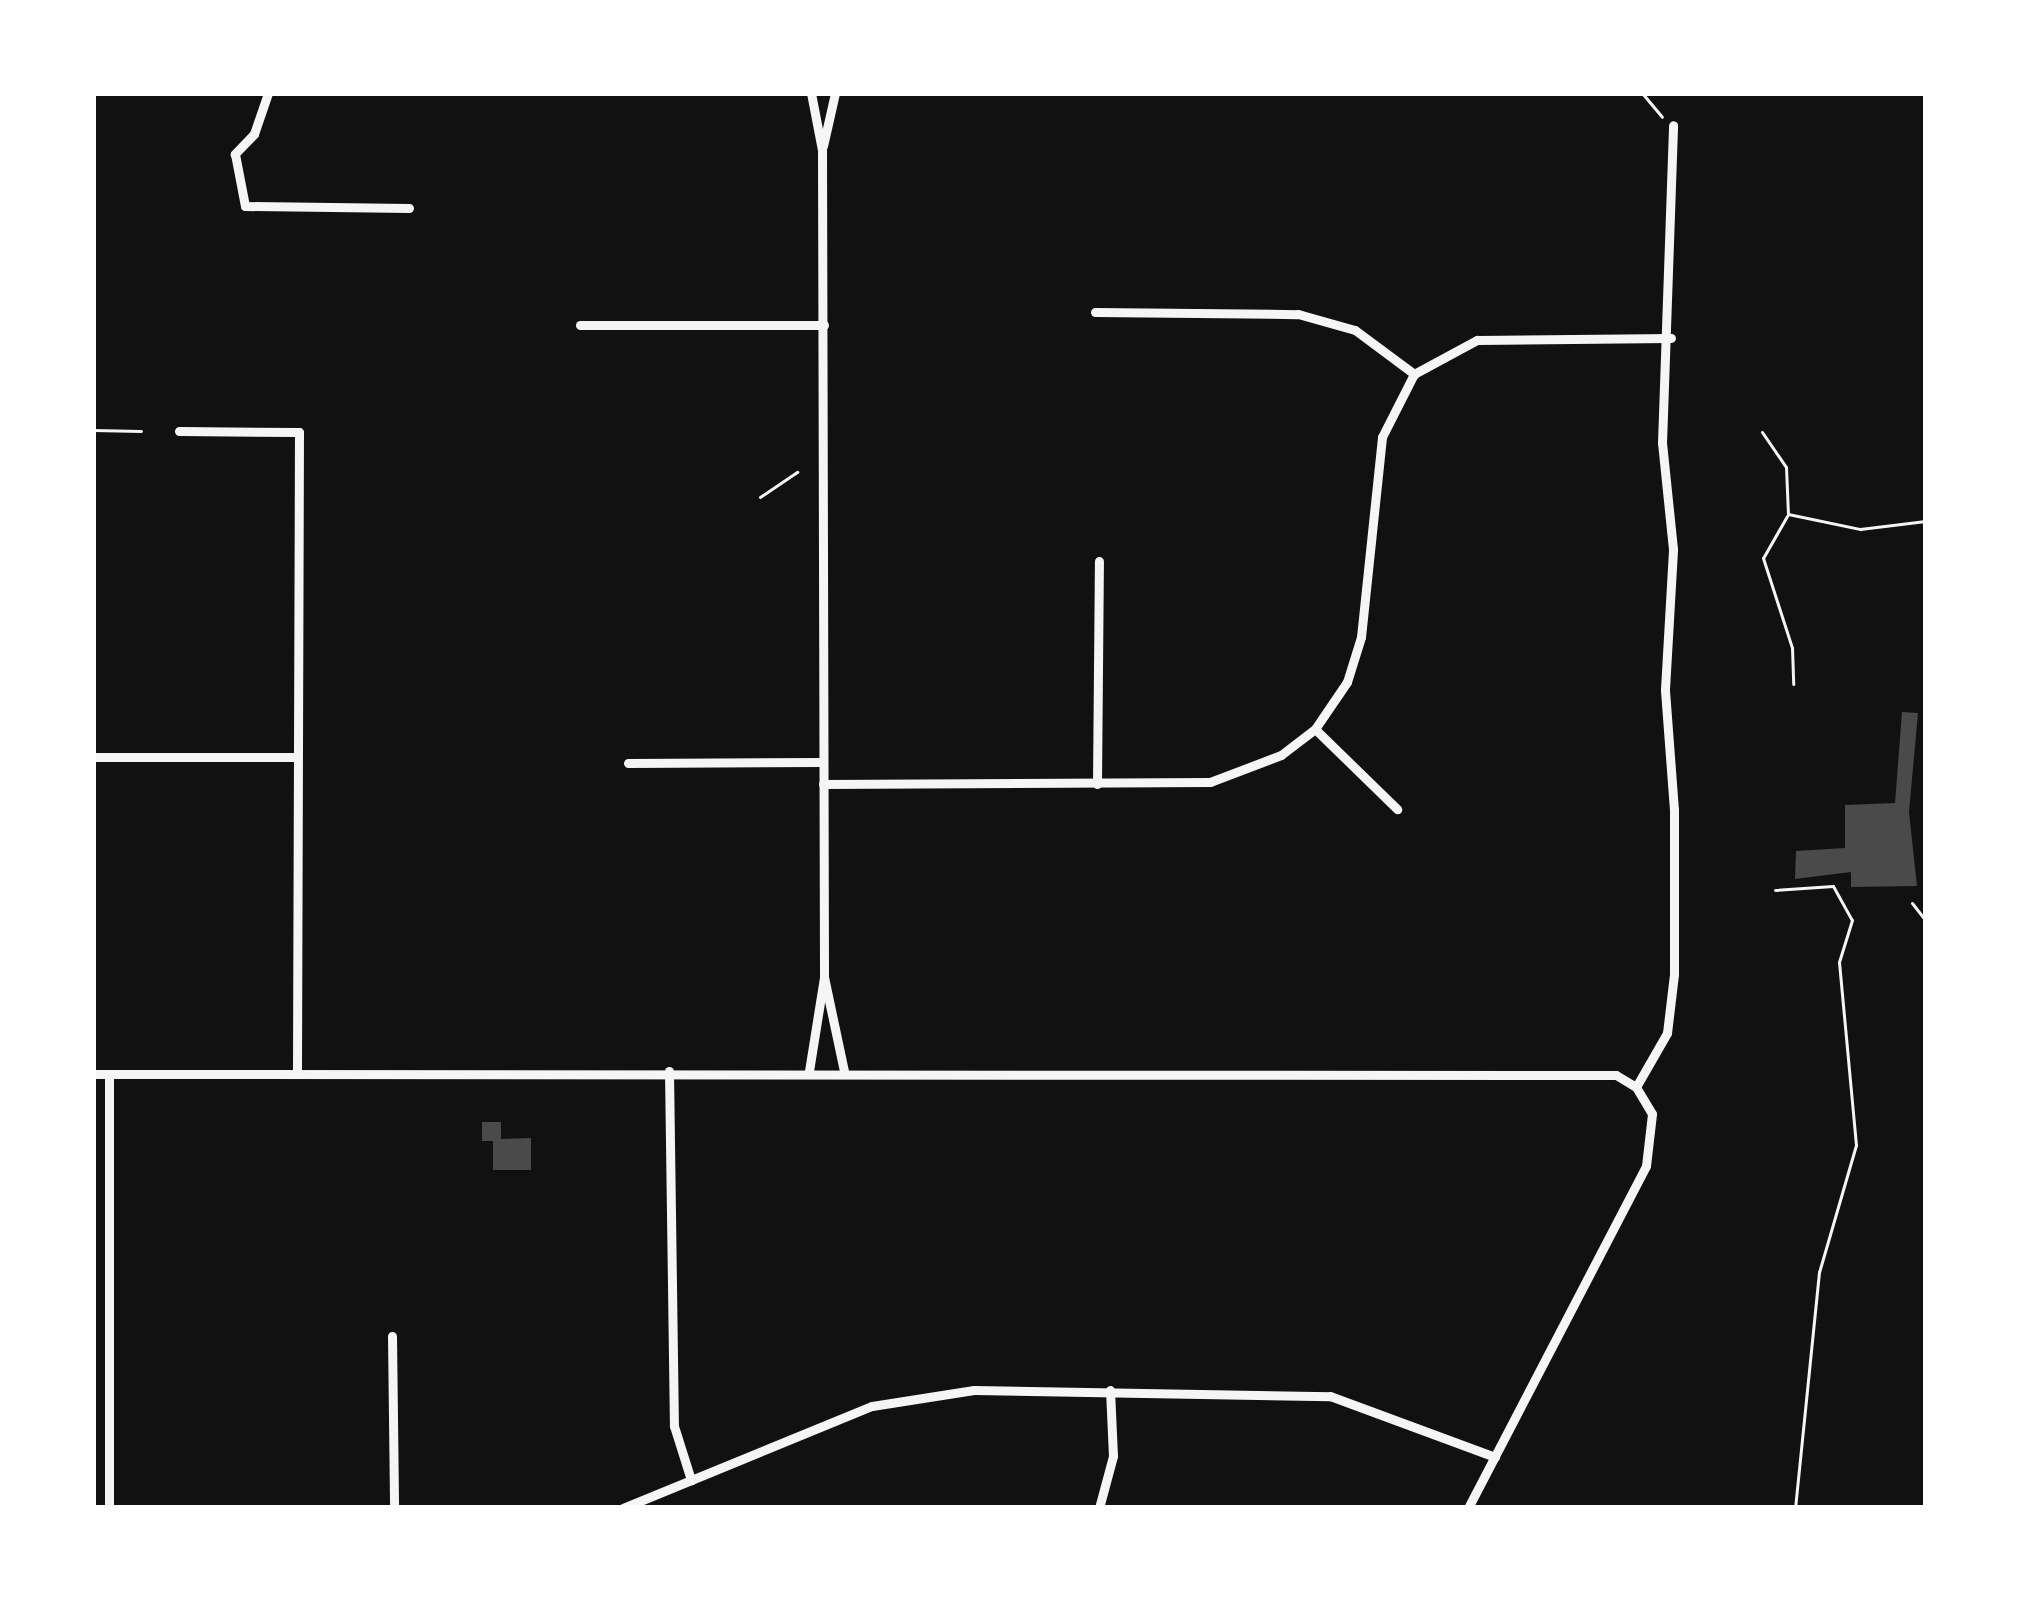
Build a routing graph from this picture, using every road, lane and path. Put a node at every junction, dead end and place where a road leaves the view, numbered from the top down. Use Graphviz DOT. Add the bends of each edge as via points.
graph roads {
  1 [pos="268,93"];
  2 [pos="812,93"];
  3 [pos="835,93"];
  4 [pos="1642,93"];
  5 [pos="1673,125"];
  6 [pos="822,150"];
  7 [pos="409,208"];
  8 [pos="1096,312"];
  9 [pos="580,325"];
  10 [pos="824,325"];
  11 [pos="1671,338"];
  12 [pos="1414,374"];
  13 [pos="93,430"];
  14 [pos="141,431"];
  15 [pos="179,431"];
  16 [pos="1762,432"];
  17 [pos="796,472"];
  18 [pos="760,497"];
  19 [pos="1788,514"];
  20 [pos="1926,521"];
  21 [pos="1099,561"];
  22 [pos="1793,684"];
  23 [pos="1315,729"];
  24 [pos="93,757"];
  25 [pos="294,757"];
  26 [pos="823,762"];
  27 [pos="628,763"];
  28 [pos="824,784"];
  29 [pos="1097,784"];
  30 [pos="1397,809"];
  31 [pos="1774,890"];
  32 [pos="1912,903"];
  33 [pos="1926,921"];
  34 [pos="824,977"];
  35 [pos="670,1071"];
  36 [pos="809,1071"];
  37 [pos="844,1071"];
  38 [pos="297,1073"];
  39 [pos="93,1074"];
  40 [pos="109,1074"];
  41 [pos="1636,1087"];
  42 [pos="392,1336"];
  43 [pos="1110,1390"];
  44 [pos="1495,1457"];
  45 [pos="691,1480"];
  46 [pos="110,1508"];
  47 [pos="394,1508"];
  48 [pos="622,1508"];
  49 [pos="1099,1508"];
  50 [pos="1468,1508"];
  51 [pos="1795,1508"];
  1 -- 7 [label="street" via="254,134 235,154 245,206"];
  2 -- 6 [label="street"];
  3 -- 6 [label="street"];
  4 -- 5 [label="path"];
  5 -- 11 [label="street" via="1666,174"];
  6 -- 10 [label="street"];
  8 -- 12 [label="street" via="1298,314 1355,330"];
  9 -- 10 [label="street"];
  10 -- 26 [label="street"];
  11 -- 12 [label="street" via="1477,340"];
  11 -- 41 [label="street" via="1662,443 1673,549 1664,689 1674,810 1672,1016"];
  12 -- 23 [label="street" via="1382,437 1361,637 1347,682"];
  13 -- 14 [label="path"];
  15 -- 25 [label="street" via="299,432"];
  16 -- 19 [label="path" via="1786,466"];
  17 -- 18 [label="path"];
  19 -- 20 [label="path" via="1860,530"];
  19 -- 22 [label="path" via="1763,558 1792,648"];
  21 -- 29 [label="street"];
  23 -- 29 [label="street" via="1281,755 1210,782"];
  23 -- 30 [label="street"];
  24 -- 25 [label="street"];
  25 -- 38 [label="street"];
  26 -- 27 [label="street"];
  26 -- 28 [label="street"];
  28 -- 29 [label="street"];
  28 -- 34 [label="street"];
  31 -- 51 [label="path" via="1833,886 1852,920 1839,962 1856,1145 1819,1272"];
  32 -- 33 [label="path"];
  34 -- 36 [label="street"];
  34 -- 37 [label="street"];
  35 -- 36 [label="street"];
  35 -- 38 [label="street"];
  35 -- 45 [label="street" via="674,1426"];
  36 -- 37 [label="street"];
  37 -- 41 [label="street" via="1605,1072"];
  38 -- 40 [label="street"];
  39 -- 40 [label="street"];
  40 -- 46 [label="street"];
  41 -- 44 [label="street" via="1654,1121 1646,1166"];
  42 -- 47 [label="street"];
  43 -- 44 [label="street" via="1330,1396"];
  43 -- 45 [label="street" via="974,1390 872,1406"];
  43 -- 49 [label="street" via="1112,1456"];
  44 -- 50 [label="street"];
  45 -- 48 [label="street"];
}
